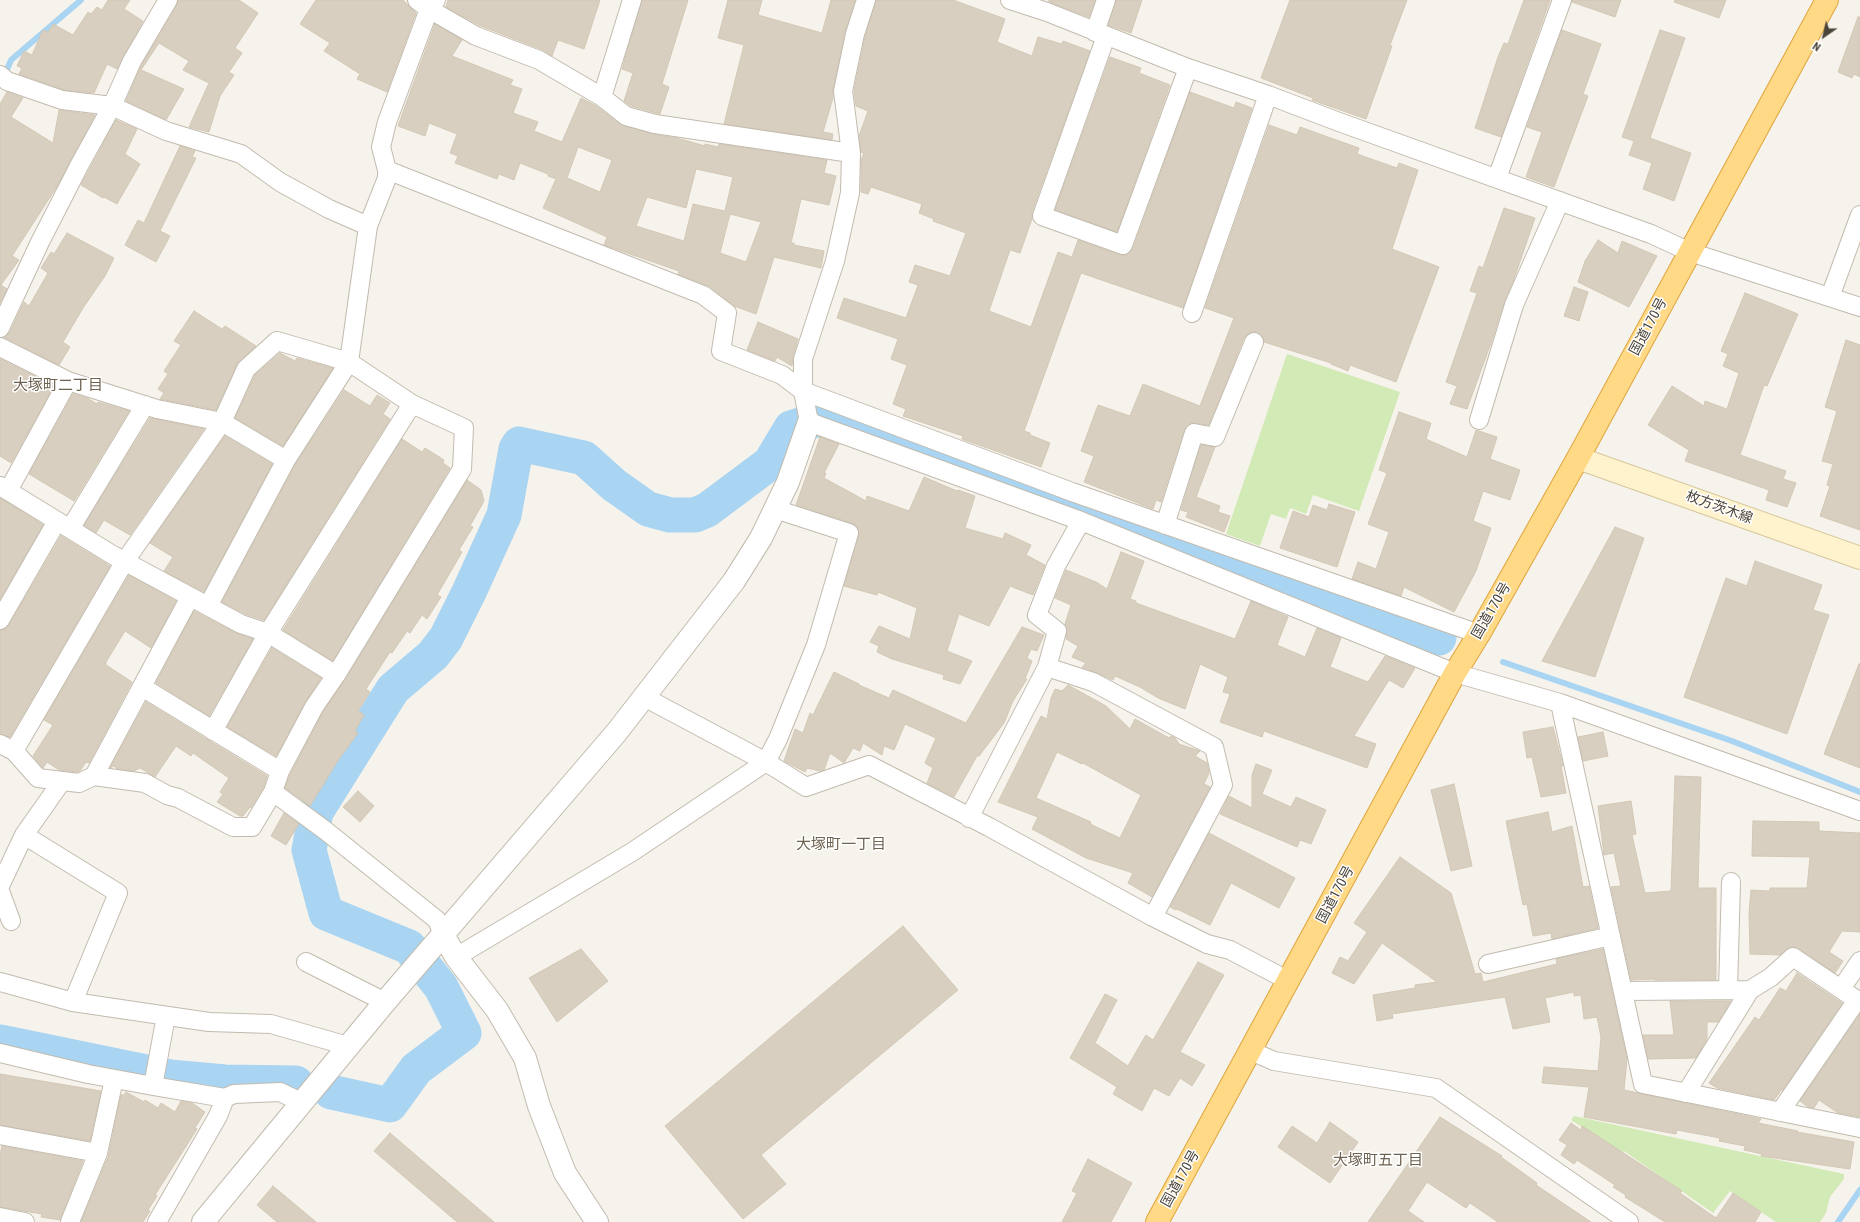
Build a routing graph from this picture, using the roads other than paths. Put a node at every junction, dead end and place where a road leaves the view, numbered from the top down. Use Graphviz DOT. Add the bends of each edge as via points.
graph roads {
  1 [pos="168,0"];
  2 [pos="632,0"];
  3 [pos="866,0"];
  4 [pos="1010,0"];
  5 [pos="1106,0"];
  6 [pos="1562,0"];
  7 [pos="1827,0"];
  8 [pos="428,3"];
  9 [pos="1050,6"];
  10 [pos="1100,34"];
  11 [pos="1188,68"];
  12 [pos="0,75"];
  13 [pos="1268,95"];
  14 [pos="602,97"];
  15 [pos="112,106"];
  16 [pos="851,153"];
  17 [pos="387,170"];
  18 [pos="1497,178"];
  19 [pos="1560,201"];
  20 [pos="1860,214"];
  21 [pos="368,226"];
  22 [pos="1690,252"];
  23 [pos="1830,297"];
  24 [pos="1860,307"];
  25 [pos="1192,313"];
  26 [pos="0,328"];
  27 [pos="1254,342"];
  28 [pos="0,347"];
  29 [pos="349,362"];
  30 [pos="68,381"];
  31 [pos="803,391"];
  32 [pos="412,404"];
  33 [pos="145,405"];
  34 [pos="1479,420"];
  35 [pos="222,422"];
  36 [pos="809,422"];
  37 [pos="1578,458"];
  38 [pos="286,460"];
  39 [pos="4,489"];
  40 [pos="775,509"];
  41 [pos="1081,521"];
  42 [pos="64,525"];
  43 [pos="1166,525"];
  44 [pos="1860,558"];
  45 [pos="124,562"];
  46 [pos="190,597"];
  47 [pos="208,606"];
  48 [pos="0,620"];
  49 [pos="268,634"];
  50 [pos="1479,634"];
  51 [pos="1047,666"];
  52 [pos="1455,673"];
  53 [pos="336,675"];
  54 [pos="142,687"];
  55 [pos="644,697"];
  56 [pos="1560,703"];
  57 [pos="213,731"];
  58 [pos="7,747"];
  59 [pos="766,762"];
  60 [pos="280,771"];
  61 [pos="94,776"];
  62 [pos="62,782"];
  63 [pos="273,792"];
  64 [pos="1860,811"];
  65 [pos="969,818"];
  66 [pos="24,835"];
  67 [pos="1731,882"];
  68 [pos="0,886"];
  69 [pos="0,891"];
  70 [pos="1153,917"];
  71 [pos="11,921"];
  72 [pos="443,935"];
  73 [pos="1611,936"];
  74 [pos="456,957"];
  75 [pos="1860,961"];
  76 [pos="306,962"];
  77 [pos="1488,964"];
  78 [pos="1289,981"];
  79 [pos="0,982"];
  80 [pos="1841,989"];
  81 [pos="1728,990"];
  82 [pos="1750,990"];
  83 [pos="1623,991"];
  84 [pos="73,1002"];
  85 [pos="385,1002"];
  86 [pos="166,1016"];
  87 [pos="348,1046"];
  88 [pos="1251,1051"];
  89 [pos="0,1054"];
  90 [pos="114,1079"];
  91 [pos="153,1086"];
  92 [pos="1686,1092"];
  93 [pos="224,1098"];
  94 [pos="301,1102"];
  95 [pos="1780,1112"];
  96 [pos="1860,1128"];
  97 [pos="0,1135"];
  98 [pos="98,1153"];
  99 [pos="0,1217"];
  100 [pos="25,1222"];
  101 [pos="70,1222"];
  102 [pos="157,1222"];
  103 [pos="203,1222"];
  104 [pos="597,1222"];
  105 [pos="1157,1222"];
  106 [pos="1629,1222"];
  1 -- 15 [label="street" via="132,61"];
  2 -- 14 [label="street"];
  3 -- 16 [label="street" via="855,34 843,91"];
  4 -- 9 [label="street"];
  5 -- 10 [label="street"];
  6 -- 18 [label="street"];
  7 -- 22 [label="highway, 国道170号"];
  8 -- 14 [label="street" via="476,36 539,60"];
  8 -- 17 [label="street" via="387,122 381,147"];
  9 -- 10 [label="street"];
  10 -- 11 [label="street"];
  10 -- 11 [label="street" via="1042,216 1124,245"];
  11 -- 13 [label="street"];
  12 -- 15 [label="street" via="7,81 62,100"];
  13 -- 18 [label="street"];
  13 -- 25 [label="street"];
  14 -- 16 [label="street" via="626,116 655,124"];
  15 -- 21 [label="street" via="166,131 241,154 280,182 329,209"];
  15 -- 26 [label="street" via="40,242"];
  16 -- 31 [label="street" via="850,192 844,225 804,359"];
  17 -- 21 [label="street" via="387,178"];
  17 -- 31 [label="street" via="703,295 727,313 721,352 782,374"];
  18 -- 19 [label="street"];
  19 -- 22 [label="street" via="1651,234"];
  19 -- 34 [label="street" via="1514,305"];
  20 -- 23 [label="street"];
  21 -- 29 [label="street"];
  22 -- 23 [label="street"];
  22 -- 37 [label="highway, 国道170号"];
  23 -- 24 [label="street"];
  27 -- 43 [label="street" via="1215,437 1194,433"];
  28 -- 30 [label="street"];
  29 -- 32 [label="street"];
  29 -- 35 [label="street" via="277,341 246,369"];
  29 -- 38 [label="street"];
  30 -- 33 [label="street"];
  30 -- 39 [label="street"];
  31 -- 36 [label="street"];
  31 -- 43 [label="street"];
  32 -- 49 [label="street"];
  32 -- 53 [label="street" via="464,428 462,469"];
  33 -- 35 [label="street"];
  33 -- 42 [label="street"];
  35 -- 38 [label="street"];
  35 -- 45 [label="street"];
  36 -- 40 [label="street" via="788,482"];
  36 -- 41 [label="street"];
  37 -- 44 [label="main road, 枚方茨木線"];
  37 -- 50 [label="highway, 国道170号"];
  38 -- 47 [label="street"];
  39 -- 42 [label="street"];
  40 -- 55 [label="street" via="761,538 734,581"];
  40 -- 59 [label="street" via="849,533 816,645"];
  41 -- 51 [label="street" via="1056,566 1037,615 1057,631"];
  41 -- 52 [label="street"];
  42 -- 45 [label="street"];
  42 -- 48 [label="street"];
  43 -- 50 [label="street"];
  45 -- 46 [label="street"];
  45 -- 58 [label="street"];
  46 -- 47 [label="street"];
  46 -- 54 [label="street"];
  47 -- 49 [label="street" via="241,624"];
  49 -- 53 [label="street"];
  49 -- 57 [label="street"];
  50 -- 52 [label="highway, 国道170号"];
  51 -- 65 [label="street"];
  51 -- 70 [label="street" via="1093,682 1214,747 1223,785"];
  52 -- 56 [label="street"];
  52 -- 78 [label="highway, 国道170号"];
  53 -- 60 [label="street" via="314,707"];
  54 -- 57 [label="street"];
  54 -- 61 [label="street"];
  55 -- 59 [label="street"];
  55 -- 72 [label="street"];
  56 -- 64 [label="street"];
  56 -- 73 [label="street"];
  57 -- 60 [label="street"];
  58 -- 62 [label="street" via="38,778"];
  59 -- 65 [label="street" via="806,787 869,765"];
  59 -- 74 [label="street" via="632,852"];
  60 -- 63 [label="street"];
  61 -- 62 [label="street" via="79,783"];
  61 -- 63 [label="street" via="145,783 233,827 252,827"];
  62 -- 66 [label="street"];
  63 -- 72 [label="street" via="437,920"];
  65 -- 70 [label="street"];
  66 -- 68 [label="street"];
  66 -- 84 [label="street" via="118,893"];
  67 -- 81 [label="street"];
  69 -- 71 [label="street"];
  70 -- 78 [label="street" via="1207,944 1230,950"];
  72 -- 74 [label="street"];
  72 -- 85 [label="street"];
  73 -- 77 [label="street"];
  73 -- 83 [label="street"];
  74 -- 104 [label="street" via="497,1010 525,1058 539,1106 565,1173"];
  75 -- 80 [label="street"];
  76 -- 85 [label="street"];
  78 -- 88 [label="highway, 国道170号"];
  79 -- 84 [label="street"];
  80 -- 82 [label="street" via="1793,957 1771,977"];
  80 -- 95 [label="street" via="1857,1000"];
  81 -- 82 [label="street"];
  81 -- 83 [label="street"];
  82 -- 92 [label="street"];
  83 -- 92 [label="street" via="1643,1084"];
  84 -- 86 [label="street"];
  85 -- 87 [label="street"];
  86 -- 87 [label="street" via="209,1022 271,1024"];
  86 -- 91 [label="street"];
  87 -- 94 [label="street"];
  88 -- 105 [label="highway, 国道170号"];
  88 -- 106 [label="street" via="1274,1061 1436,1088"];
  89 -- 90 [label="street"];
  90 -- 91 [label="street"];
  90 -- 98 [label="street"];
  91 -- 93 [label="street"];
  92 -- 95 [label="street"];
  93 -- 94 [label="street" via="234,1094 280,1092"];
  93 -- 102 [label="street" via="218,1116"];
  94 -- 103 [label="street"];
  95 -- 96 [label="street"];
  97 -- 98 [label="street"];
  98 -- 101 [label="street"];
  99 -- 100 [label="street"];
}
